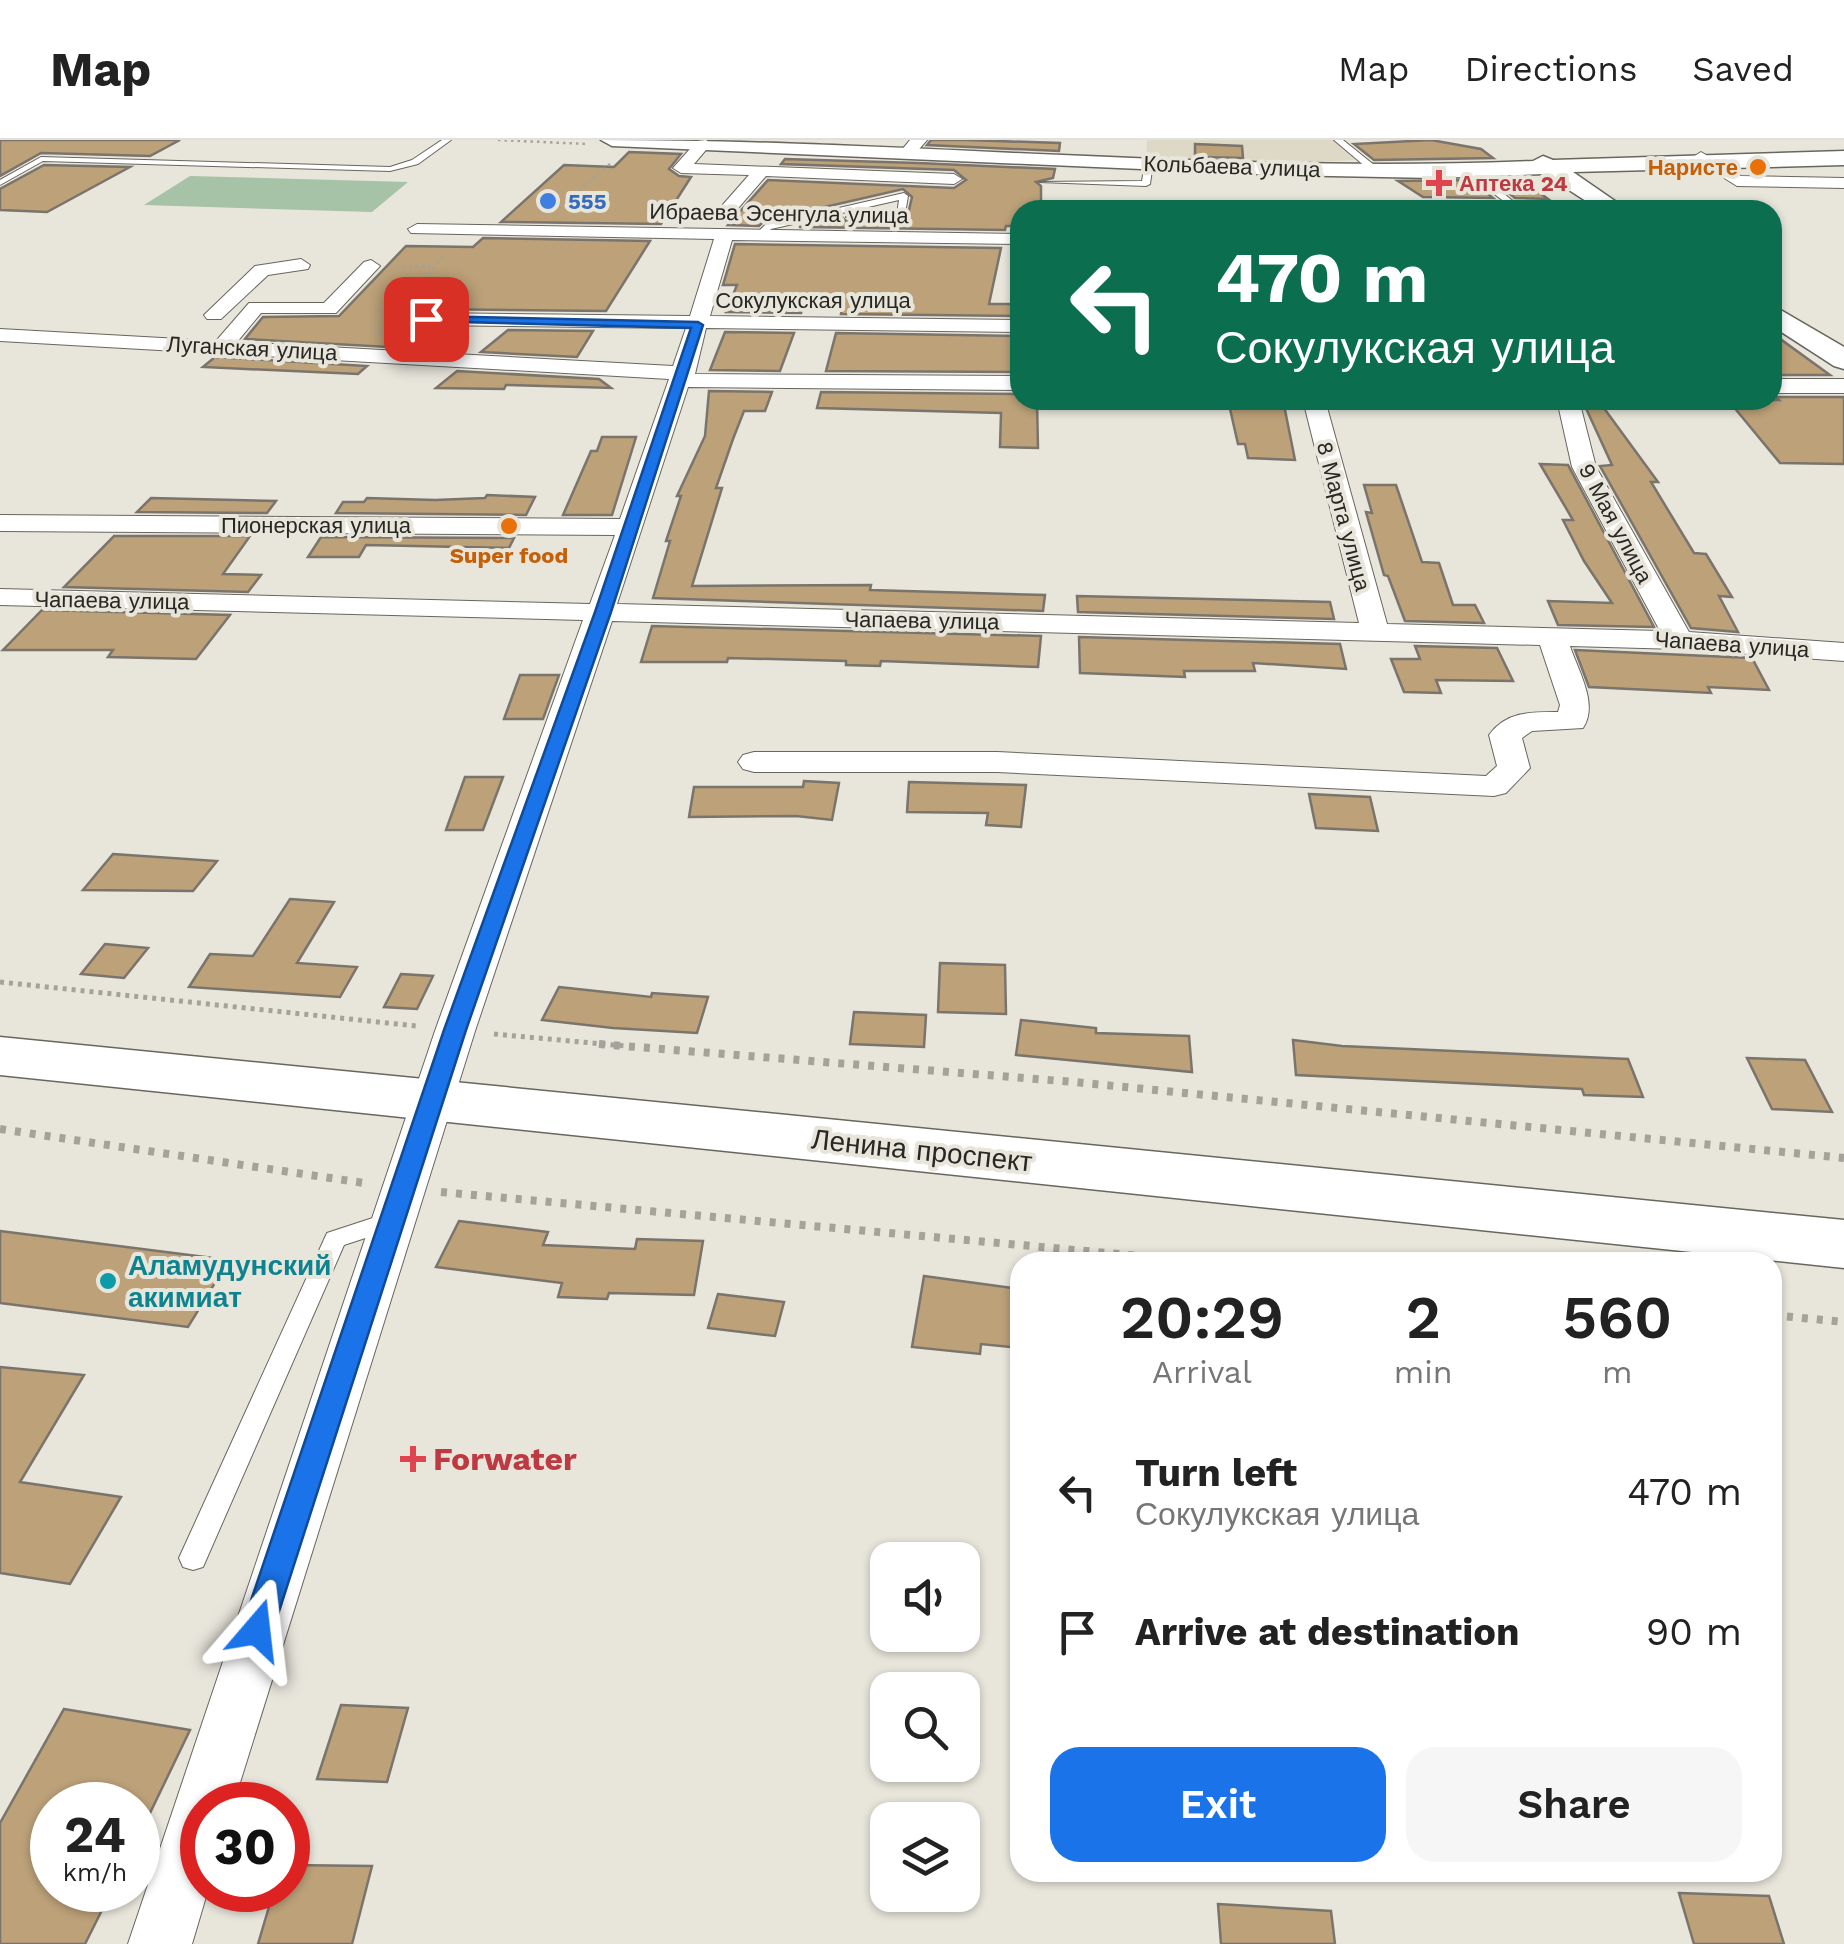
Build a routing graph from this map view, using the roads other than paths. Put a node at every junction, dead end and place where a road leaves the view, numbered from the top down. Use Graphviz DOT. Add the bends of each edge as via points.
graph roads {
  1 [pos="447,140"];
  2 [pos="1338,140"];
  3 [pos="703,144"];
  4 [pos="788,144"];
  5 [pos="848,145"];
  6 [pos="913,146"];
  7 [pos="614,149"];
  8 [pos="1522,150"];
  9 [pos="1701,157"];
  10 [pos="1844,158"];
  11 [pos="1150,163"];
  12 [pos="1552,168"];
  13 [pos="1469,170"];
  14 [pos="762,171"];
  15 [pos="1376,171"];
  16 [pos="954,178"];
  17 [pos="1044,182"];
  18 [pos="0,183"];
  19 [pos="1844,183"];
  20 [pos="1507,200"];
  21 [pos="1601,200"];
  22 [pos="519,208"];
  23 [pos="850,217"];
  24 [pos="717,228"];
  25 [pos="417,229"];
  26 [pos="499,231"];
  27 [pos="760,235"];
  28 [pos="1010,239"];
  29 [pos="301,265"];
  30 [pos="371,266"];
  31 [pos="426,319"];
  32 [pos="698,325"];
  33 [pos="1010,326"];
  34 [pos="1785,329"];
  35 [pos="0,335"];
  36 [pos="182,344"];
  37 [pos="222,347"];
  38 [pos="1843,365"];
  39 [pos="682,376"];
  40 [pos="1010,383"];
  41 [pos="1782,383"];
  42 [pos="1317,410"];
  43 [pos="1570,410"];
  44 [pos="0,524"];
  45 [pos="631,527"];
  46 [pos="0,597"];
  47 [pos="603,612"];
  48 [pos="1375,631"];
  49 [pos="1552,636"];
  50 [pos="1679,640"];
  51 [pos="1844,652"];
  52 [pos="754,762"];
  53 [pos="0,1056"];
  54 [pos="434,1101"];
  55 [pos="397,1205"];
  56 [pos="1844,1244"];
  57 [pos="193,1558"];
  58 [pos="211,1782"];
  59 [pos="180,1880"];
  60 [pos="160,1944"];
  1 -- 18 [label="lane" via="390,169 41,159"];
  2 -- 15 [label="lane"];
  3 -- 4 [label="main road, Кольбаева улица"];
  3 -- 7 [label="main road, Кольбаева улица"];
  3 -- 14 [label="street" via="681,168"];
  4 -- 5 [label="main road, Кольбаева улица"];
  5 -- 6 [label="main road, Кольбаева улица"];
  6 -- 11 [label="main road, Кольбаева улица"];
  8 -- 12 [label="main road"];
  9 -- 10 [label="main road, Кольбаева улица"];
  9 -- 12 [label="main road, Кольбаева улица"];
  9 -- 19 [label="street" via="1736,181"];
  11 -- 15 [label="main road, Кольбаева улица"];
  11 -- 17 [label="lane" via="1146,184"];
  12 -- 13 [label="main road, Кольбаева улица"];
  12 -- 21 [label="main road"];
  13 -- 15 [label="main road, Кольбаева улица"];
  13 -- 20 [label="lane"];
  14 -- 16 [label="street"];
  14 -- 24 [label="street"];
  22 -- 26 [label="street"];
  23 -- 27 [label="lane" via="900,218 904,196"];
  24 -- 26 [label="street, Ибраева Эсенгула улица"];
  24 -- 27 [label="street, Ибраева Эсенгула улица"];
  24 -- 32 [label="street"];
  25 -- 26 [label="street, Ибраева Эсенгула улица"];
  27 -- 28 [label="street, Ибраева Эсенгула улица"];
  29 -- 36 [label="street" via="262,270"];
  30 -- 37 [label="street" via="329,309 256,308"];
  31 -- 32 [label="street, Сокулукская улица"];
  32 -- 33 [label="street, Сокулукская улица"];
  32 -- 39 [label="street"];
  34 -- 38 [label="main road"];
  35 -- 36 [label="street, Луганская улица"];
  36 -- 37 [label="street, Луганская улица"];
  37 -- 39 [label="street, Луганская улица"];
  38 -- 41 [label="street"];
  39 -- 40 [label="street, Луганская улица"];
  39 -- 45 [label="street"];
  42 -- 48 [label="street, 8 Марта улица"];
  43 -- 50 [label="street, 9 Мая улица" via="1584,467"];
  44 -- 45 [label="street, Пионерская улица"];
  45 -- 47 [label="street"];
  46 -- 47 [label="street, Чапаева улица"];
  47 -- 48 [label="street, Чапаева улица"];
  47 -- 54 [label="street"];
  48 -- 49 [label="street, Чапаева улица"];
  49 -- 50 [label="street, Чапаева улица"];
  49 -- 52 [label="street" via="1575,705 1572,721 1525,722 1504,735 1514,768 1494,786 997,762"];
  50 -- 51 [label="street, Чапаева улица"];
  53 -- 54 [label="main road, Ленина проспект"];
  54 -- 55 [label="street"];
  54 -- 56 [label="main road, Ленина проспект"];
  55 -- 57 [label="lane" via="335,1239"];
  55 -- 58 [label="street"];
  59 -- 60 [label="street"];
}
